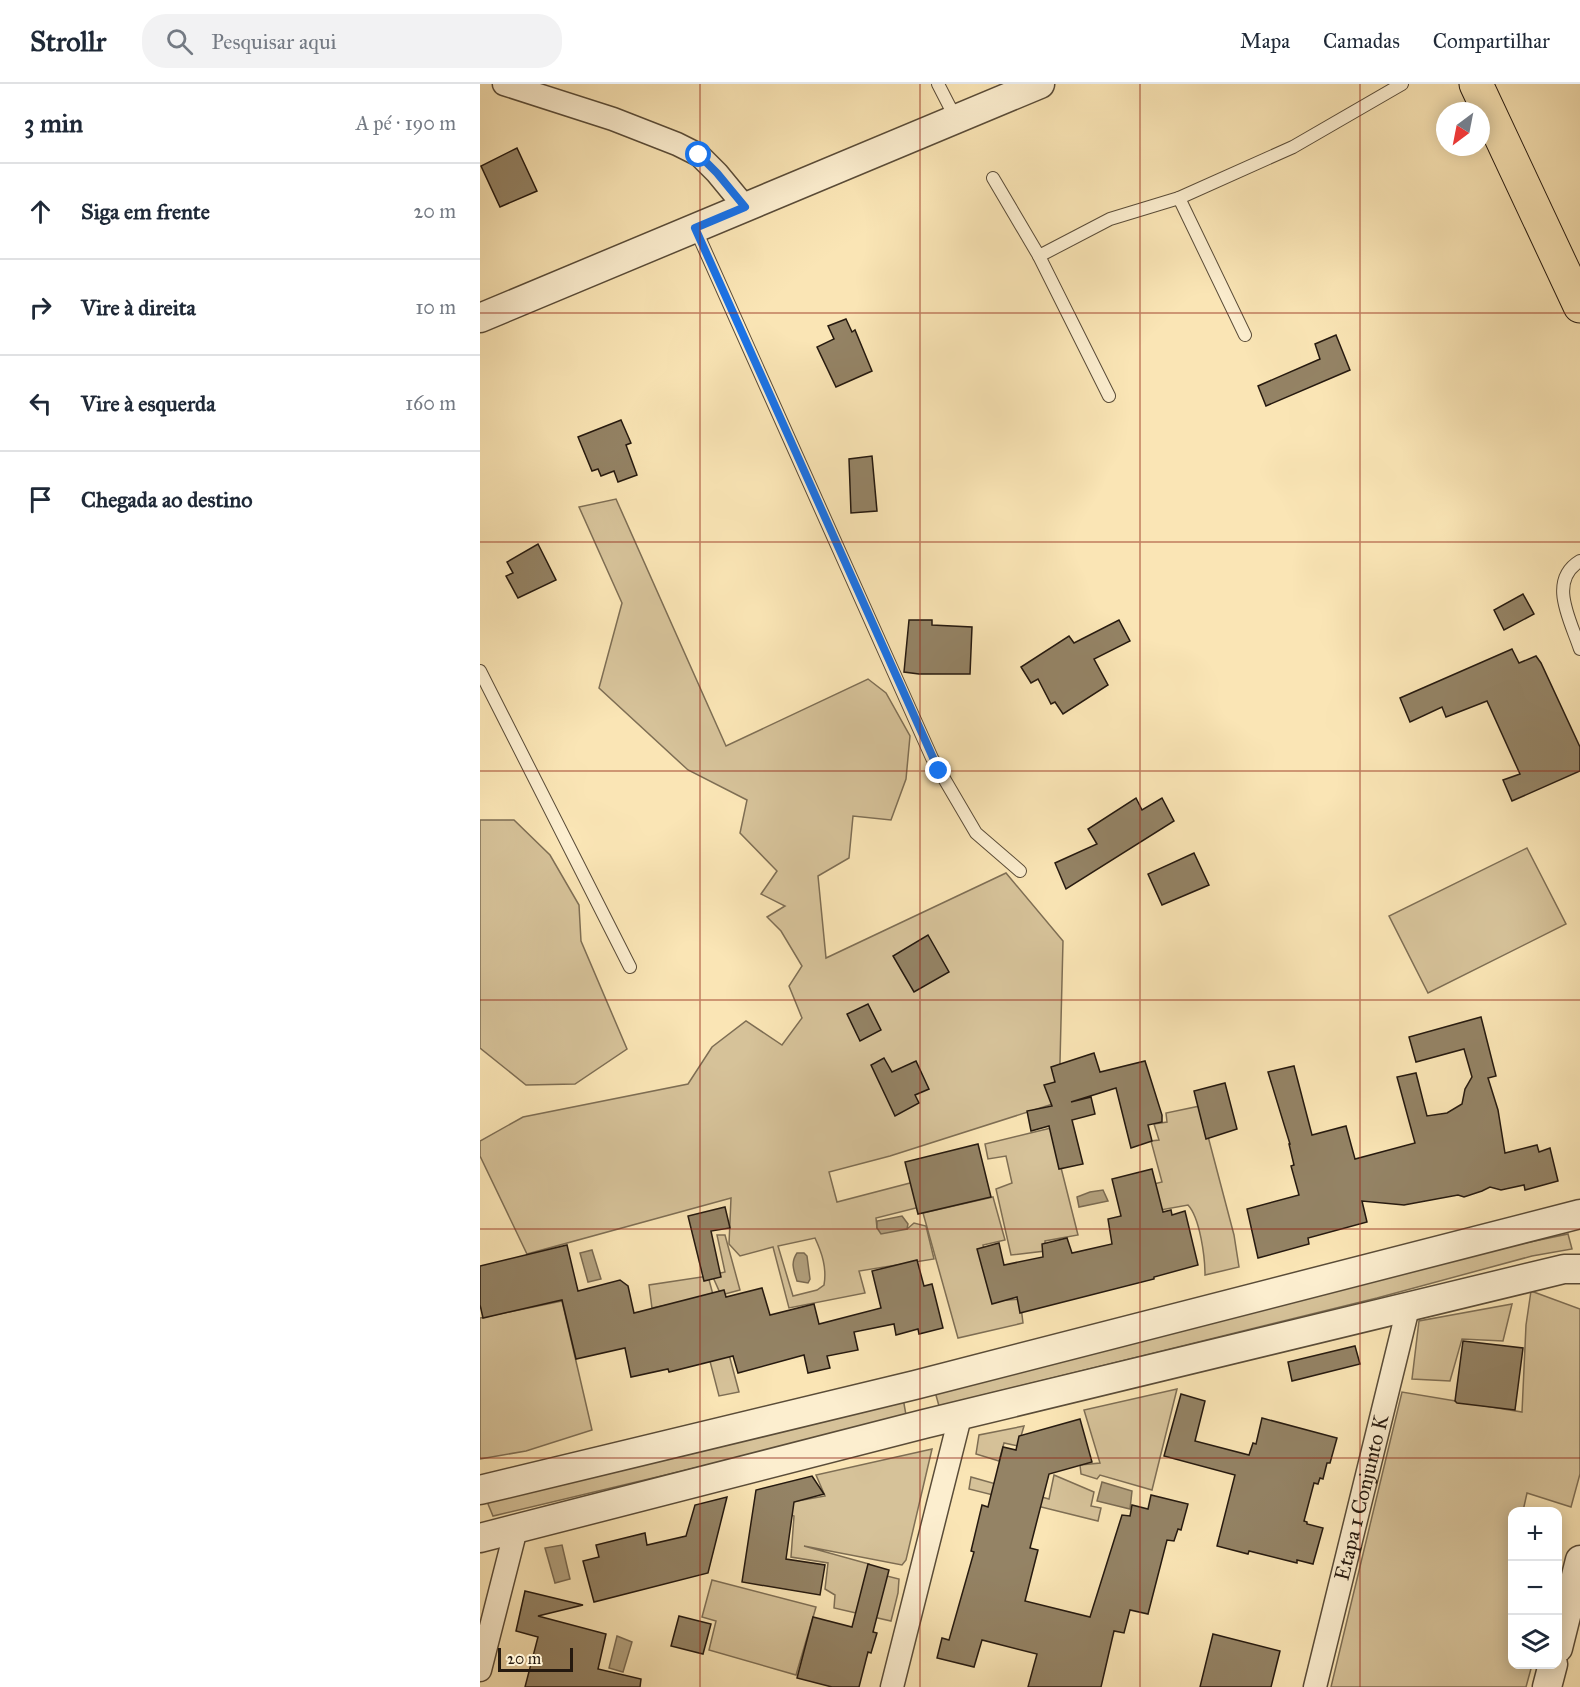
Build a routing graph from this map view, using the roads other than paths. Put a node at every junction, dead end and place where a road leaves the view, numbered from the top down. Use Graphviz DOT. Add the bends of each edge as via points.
graph roads {
  1 [pos="504,84"];
  2 [pos="938,84"];
  3 [pos="1040,84"];
  4 [pos="1402,84"];
  5 [pos="1476,84"];
  6 [pos="956,119"];
  7 [pos="993,178"];
  8 [pos="1179,198"];
  9 [pos="745,207"];
  10 [pos="695,228"];
  11 [pos="1039,256"];
  12 [pos="1580,306"];
  13 [pos="480,318"];
  14 [pos="1245,336"];
  15 [pos="1109,396"];
  16 [pos="1580,561"];
  17 [pos="1580,649"];
  18 [pos="480,671"];
  19 [pos="1020,871"];
  20 [pos="630,967"];
  21 [pos="1580,1214"];
  22 [pos="1580,1269"];
  23 [pos="1408,1308"];
  24 [pos="915,1385"];
  25 [pos="960,1417"];
  26 [pos="924,1425"];
  27 [pos="480,1490"];
  28 [pos="516,1529"];
  29 [pos="480,1537"];
  30 [pos="1580,1560"];
  31 [pos="1562,1629"];
  32 [pos="1552,1669"];
  33 [pos="480,1670"];
  34 [pos="892,1687"];
  35 [pos="1315,1687"];
  36 [pos="1547,1687"];
  1 -- 9 [label="street" via="678,144 699,155"];
  2 -- 6 [label="lane"];
  3 -- 6 [label="street"];
  4 -- 8 [label="lane" via="1293,147"];
  5 -- 12 [label="main road"];
  6 -- 9 [label="street"];
  7 -- 11 [label="lane"];
  8 -- 11 [label="lane" via="1110,219"];
  8 -- 14 [label="lane"];
  9 -- 10 [label="street"];
  10 -- 13 [label="street"];
  10 -- 19 [label="lane" via="932,758 976,832"];
  11 -- 15 [label="lane"];
  16 -- 17 [label="lane" via="1564,576 1561,591"];
  18 -- 20 [label="lane"];
  21 -- 24 [label="street"];
  22 -- 23 [label="street" via="1564,1269"];
  23 -- 25 [label="street"];
  23 -- 35 [label="street, Etapa 1 Conjunto K"];
  24 -- 26 [label="street"];
  24 -- 27 [label="street"];
  25 -- 26 [label="street"];
  25 -- 34 [label="street"];
  26 -- 28 [label="street"];
  28 -- 29 [label="street"];
  28 -- 33 [label="street"];
  30 -- 31 [label="street"];
  32 -- 36 [label="street"];
}
